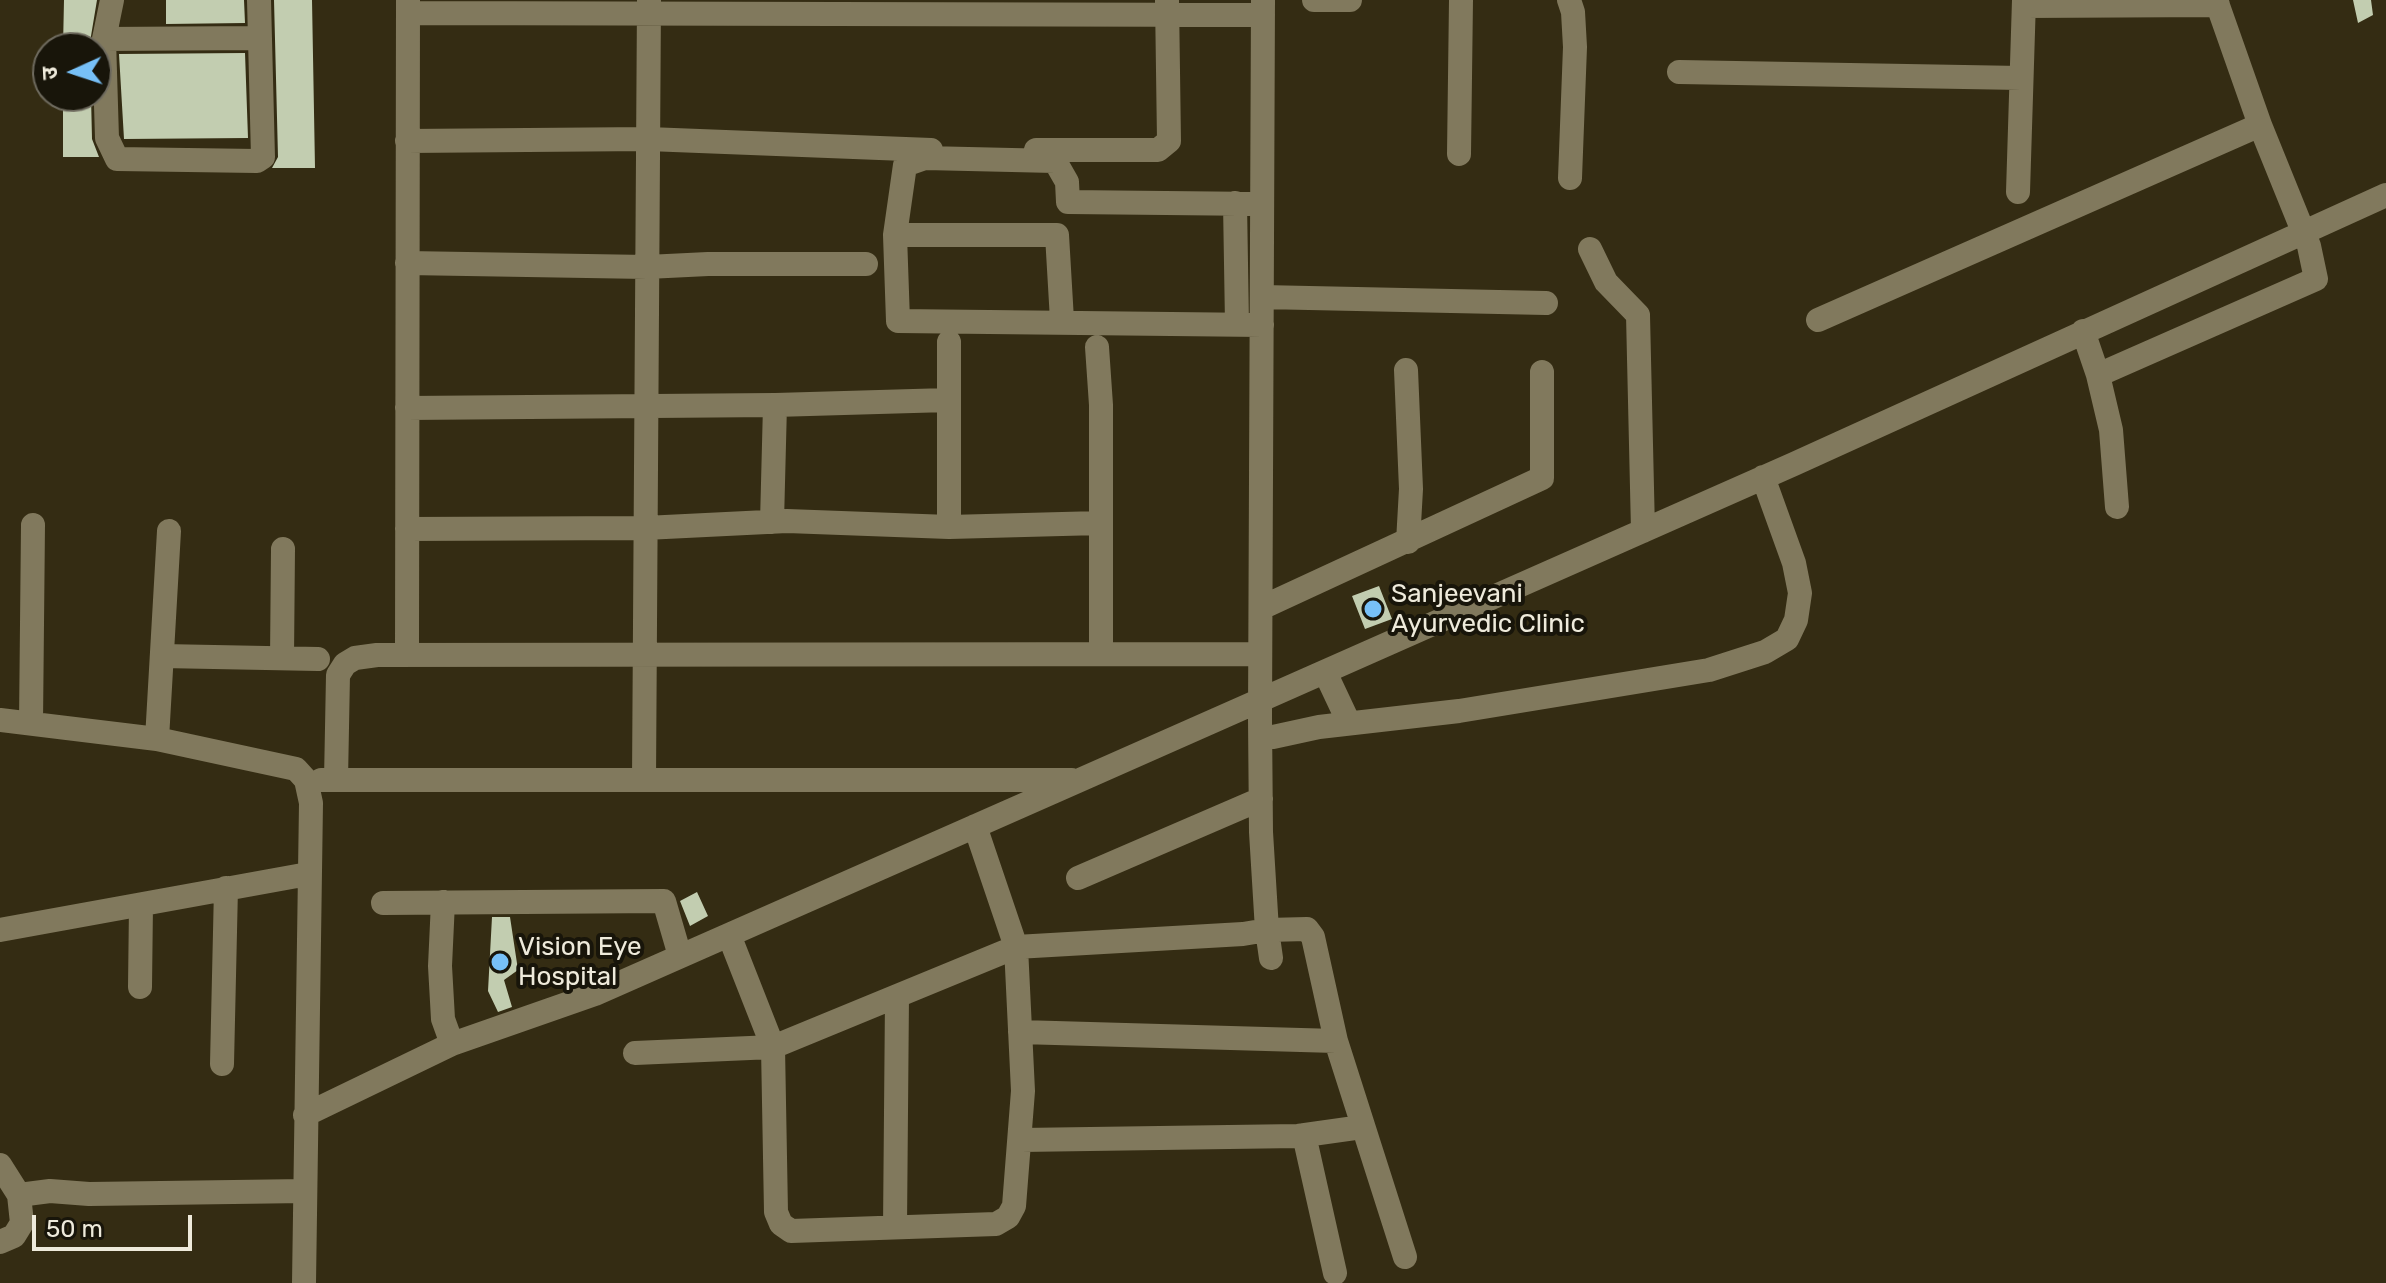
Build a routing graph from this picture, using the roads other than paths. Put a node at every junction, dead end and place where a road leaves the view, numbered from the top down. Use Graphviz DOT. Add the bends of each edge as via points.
graph roads {
  1 [pos="112,0"];
  2 [pos="259,0"];
  3 [pos="1314,0"];
  4 [pos="1350,0"];
  5 [pos="1461,0"];
  6 [pos="1569,0"];
  7 [pos="2217,2"];
  8 [pos="2024,3"];
  9 [pos="408,7"];
  10 [pos="649,7"];
  11 [pos="1168,7"];
  12 [pos="1263,7"];
  13 [pos="105,32"];
  14 [pos="260,38"];
  15 [pos="112,39"];
  16 [pos="1679,72"];
  17 [pos="2021,78"];
  18 [pos="106,112"];
  19 [pos="2260,125"];
  20 [pos="648,139"];
  21 [pos="407,141"];
  22 [pos="1459,154"];
  23 [pos="1570,178"];
  24 [pos="2018,192"];
  25 [pos="2386,195"];
  26 [pos="1068,202"];
  27 [pos="1233,204"];
  28 [pos="1262,204"];
  29 [pos="2301,232"];
  30 [pos="895,235"];
  31 [pos="1057,235"];
  32 [pos="1590,249"];
  33 [pos="407,263"];
  34 [pos="866,264"];
  35 [pos="647,267"];
  36 [pos="1262,297"];
  37 [pos="1546,303"];
  38 [pos="1062,320"];
  39 [pos="1818,320"];
  40 [pos="1235,324"];
  41 [pos="1262,325"];
  42 [pos="2083,331"];
  43 [pos="949,342"];
  44 [pos="1097,347"];
  45 [pos="1406,370"];
  46 [pos="1542,372"];
  47 [pos="2098,375"];
  48 [pos="948,400"];
  49 [pos="646,404"];
  50 [pos="775,405"];
  51 [pos="407,408"];
  52 [pos="1763,477"];
  53 [pos="2117,507"];
  54 [pos="772,522"];
  55 [pos="1100,523"];
  56 [pos="33,525"];
  57 [pos="949,527"];
  58 [pos="645,528"];
  59 [pos="407,529"];
  60 [pos="169,531"];
  61 [pos="1643,531"];
  62 [pos="1408,542"];
  63 [pos="283,549"];
  64 [pos="1261,608"];
  65 [pos="407,654"];
  66 [pos="644,654"];
  67 [pos="1101,654"];
  68 [pos="1260,654"];
  69 [pos="162,656"];
  70 [pos="282,658"];
  71 [pos="318,659"];
  72 [pos="1325,672"];
  73 [pos="1260,700"];
  74 [pos="0,720"];
  75 [pos="31,723"];
  76 [pos="1349,723"];
  77 [pos="1273,737"];
  78 [pos="157,739"];
  79 [pos="644,779"];
  80 [pos="306,780"];
  81 [pos="336,780"];
  82 [pos="1080,780"];
  83 [pos="1261,799"];
  84 [pos="975,826"];
  85 [pos="308,874"];
  86 [pos="1078,878"];
  87 [pos="226,888"];
  88 [pos="443,902"];
  89 [pos="383,903"];
  90 [pos="141,905"];
  91 [pos="0,930"];
  92 [pos="1267,930"];
  93 [pos="729,935"];
  94 [pos="1016,947"];
  95 [pos="680,956"];
  96 [pos="1271,958"];
  97 [pos="140,987"];
  98 [pos="897,997"];
  99 [pos="1020,1032"];
  100 [pos="1336,1041"];
  101 [pos="452,1044"];
  102 [pos="773,1047"];
  103 [pos="635,1053"];
  104 [pos="222,1064"];
  105 [pos="305,1115"];
  106 [pos="1362,1127"];
  107 [pos="1304,1135"];
  108 [pos="1021,1140"];
  109 [pos="0,1165"];
  110 [pos="305,1191"];
  111 [pos="19,1195"];
  112 [pos="895,1227"];
  113 [pos="0,1242"];
  114 [pos="1405,1257"];
  115 [pos="1335,1273"];
  116 [pos="304,1283"];
  1 -- 13 [label="street"];
  2 -- 14 [label="street"];
  3 -- 4 [label="street"];
  5 -- 22 [label="street"];
  6 -- 23 [label="street" via="1575,47"];
  7 -- 8 [label="street"];
  7 -- 19 [label="street"];
  8 -- 17 [label="street"];
  9 -- 10 [label="street"];
  9 -- 21 [label="street"];
  10 -- 11 [label="street"];
  10 -- 20 [label="street"];
  11 -- 12 [label="street"];
  11 -- 20 [label="street" via="1169,141 1158,150 989,151"];
  12 -- 28 [label="street"];
  14 -- 15 [label="street"];
  14 -- 18 [label="street" via="263,157 257,161 117,159 107,138"];
  16 -- 17 [label="street"];
  17 -- 24 [label="street"];
  19 -- 29 [label="street"];
  19 -- 39 [label="street"];
  20 -- 21 [label="street"];
  20 -- 35 [label="street"];
  21 -- 33 [label="street"];
  25 -- 29 [label="street"];
  26 -- 27 [label="street"];
  26 -- 30 [label="street" via="1067,182 1055,161 925,158 905,165"];
  26 -- 31 [label="street"];
  27 -- 28 [label="street"];
  27 -- 40 [label="street"];
  28 -- 36 [label="street"];
  29 -- 42 [label="street"];
  29 -- 47 [label="street" via="2316,279"];
  30 -- 31 [label="street"];
  30 -- 38 [label="street" via="898,321"];
  31 -- 38 [label="street"];
  32 -- 61 [label="street" via="1606,282 1638,315"];
  33 -- 35 [label="street"];
  33 -- 51 [label="street"];
  34 -- 35 [label="street"];
  35 -- 49 [label="street"];
  36 -- 37 [label="street"];
  36 -- 41 [label="street"];
  38 -- 40 [label="street"];
  40 -- 41 [label="street"];
  41 -- 64 [label="street"];
  42 -- 47 [label="street"];
  42 -- 52 [label="street"];
  43 -- 48 [label="street"];
  44 -- 55 [label="street"];
  45 -- 62 [label="street"];
  46 -- 62 [label="street" via="1542,478"];
  47 -- 53 [label="street" via="2111,430"];
  48 -- 50 [label="street"];
  48 -- 57 [label="street"];
  49 -- 50 [label="street"];
  49 -- 51 [label="street"];
  49 -- 58 [label="street"];
  50 -- 54 [label="street"];
  51 -- 59 [label="street"];
  52 -- 61 [label="street"];
  52 -- 76 [label="street" via="1800,593 1787,639 1709,670 1459,711"];
  54 -- 57 [label="street"];
  54 -- 58 [label="street"];
  55 -- 57 [label="street"];
  55 -- 67 [label="street"];
  56 -- 75 [label="street"];
  58 -- 59 [label="street"];
  58 -- 66 [label="street"];
  59 -- 65 [label="street"];
  60 -- 69 [label="street"];
  61 -- 72 [label="street"];
  62 -- 64 [label="street"];
  63 -- 70 [label="street"];
  64 -- 68 [label="street"];
  65 -- 66 [label="street"];
  65 -- 81 [label="street" via="355,658 338,675"];
  66 -- 67 [label="street"];
  66 -- 79 [label="street"];
  67 -- 68 [label="street"];
  68 -- 73 [label="street"];
  69 -- 70 [label="street"];
  69 -- 78 [label="street"];
  70 -- 71 [label="street"];
  72 -- 73 [label="street"];
  72 -- 76 [label="street"];
  73 -- 82 [label="street"];
  73 -- 83 [label="street"];
  74 -- 75 [label="street"];
  75 -- 78 [label="street"];
  76 -- 77 [label="street"];
  78 -- 80 [label="street" via="296,769"];
  79 -- 81 [label="street"];
  79 -- 82 [label="street"];
  80 -- 81 [label="street"];
  80 -- 85 [label="street" via="311,803"];
  82 -- 84 [label="street"];
  83 -- 86 [label="street"];
  83 -- 92 [label="street"];
  84 -- 93 [label="street"];
  84 -- 94 [label="street"];
  85 -- 87 [label="street"];
  85 -- 105 [label="street"];
  87 -- 90 [label="street"];
  87 -- 104 [label="street"];
  88 -- 89 [label="street"];
  88 -- 95 [label="street" via="664,901"];
  88 -- 101 [label="street" via="443,1019"];
  90 -- 91 [label="street"];
  90 -- 97 [label="street"];
  92 -- 94 [label="street"];
  92 -- 96 [label="street"];
  92 -- 100 [label="street" via="1296,926 1313,937"];
  93 -- 95 [label="street"];
  93 -- 102 [label="street"];
  94 -- 98 [label="street"];
  94 -- 99 [label="street"];
  95 -- 101 [label="street" via="595,994"];
  98 -- 102 [label="street"];
  98 -- 112 [label="street"];
  99 -- 100 [label="street"];
  99 -- 108 [label="street"];
  100 -- 106 [label="street"];
  101 -- 105 [label="street"];
  102 -- 103 [label="street"];
  102 -- 112 [label="street" via="776,1212 781,1224 791,1231"];
  105 -- 110 [label="street"];
  106 -- 107 [label="street"];
  106 -- 114 [label="street"];
  107 -- 108 [label="street"];
  107 -- 115 [label="street"];
  108 -- 112 [label="street" via="1014,1206 1008,1217 996,1224"];
  109 -- 111 [label="street"];
  110 -- 111 [label="street"];
  110 -- 116 [label="street"];
  111 -- 113 [label="street" via="22,1223 14,1236"];
}
